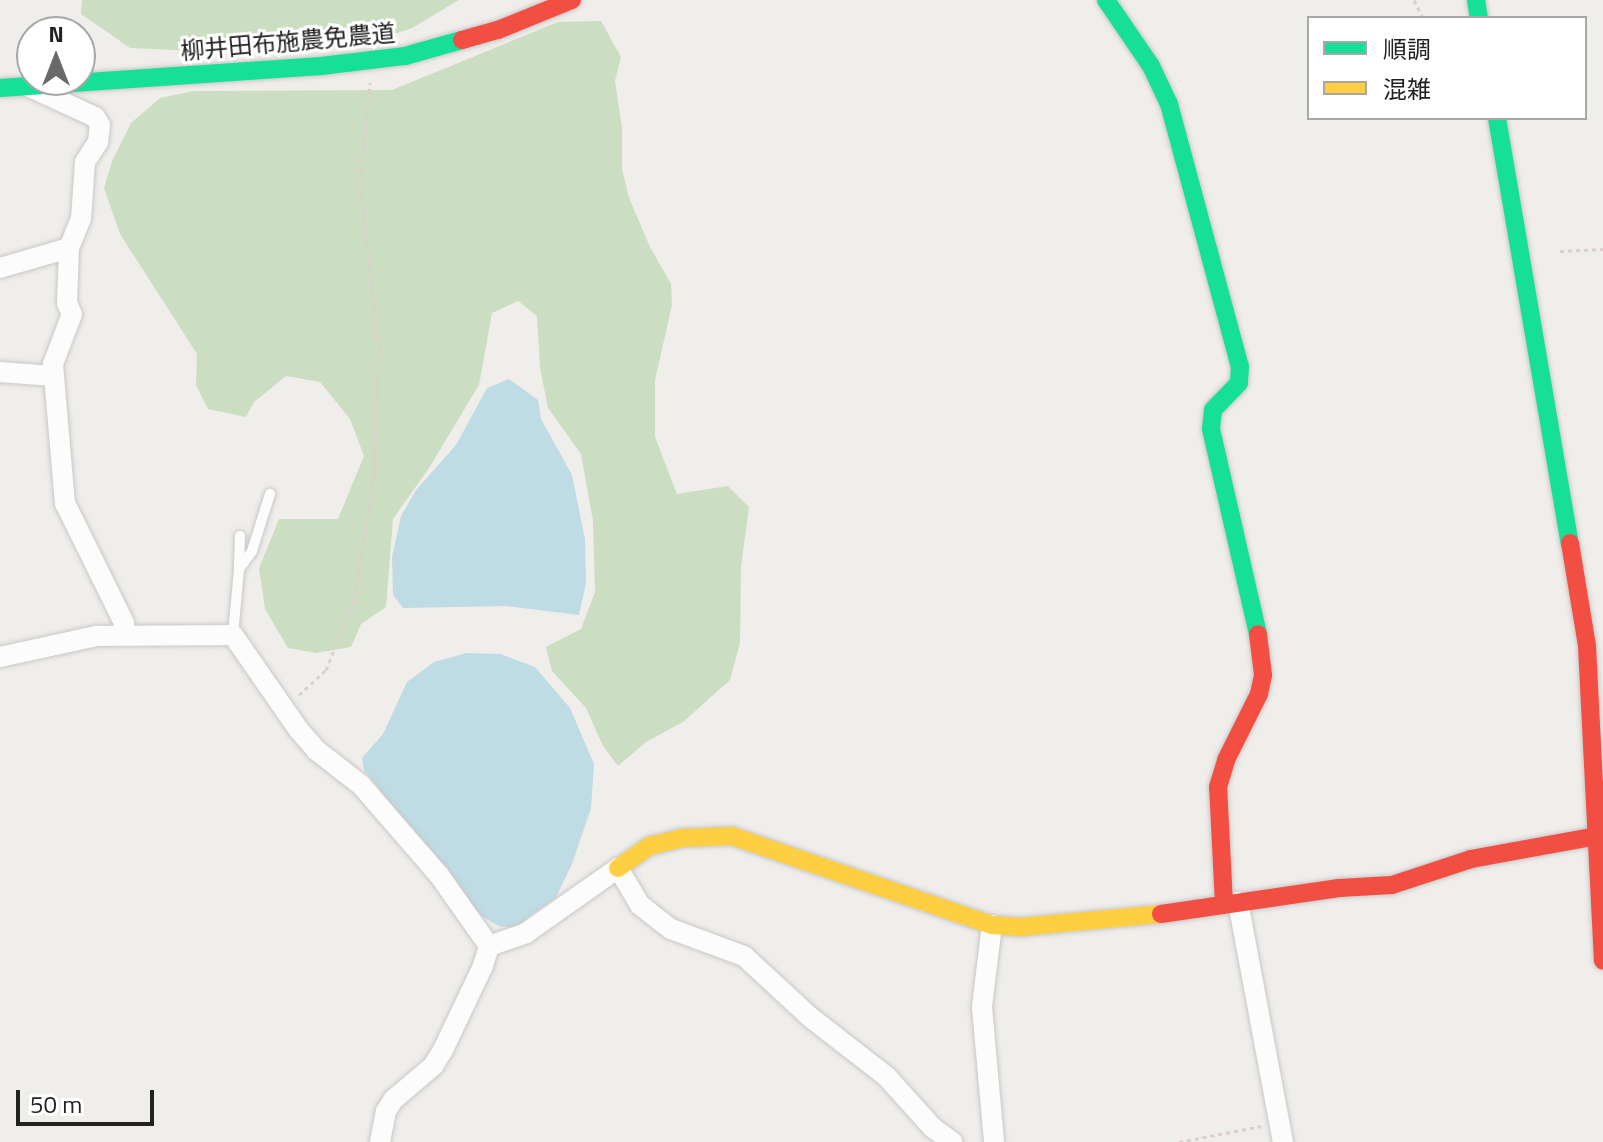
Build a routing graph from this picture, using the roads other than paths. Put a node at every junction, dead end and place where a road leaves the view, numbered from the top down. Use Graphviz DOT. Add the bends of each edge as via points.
graph roads {
  1 [pos="572,0"];
  2 [pos="1106,0"];
  3 [pos="96,82"];
  4 [pos="49,96"];
  5 [pos="1497,120"];
  6 [pos="69,248"];
  7 [pos="0,268"];
  8 [pos="0,372"];
  9 [pos="53,376"];
  10 [pos="270,494"];
  11 [pos="240,536"];
  12 [pos="239,569"];
  13 [pos="123,635"];
  14 [pos="233,635"];
  15 [pos="0,657"];
  16 [pos="1599,837"];
  17 [pos="618,868"];
  18 [pos="1231,903"];
  19 [pos="992,925"];
  20 [pos="489,946"];
  21 [pos="1603,961"];
  22 [pos="1281,1133"];
  23 [pos="380,1142"];
  24 [pos="952,1142"];
  25 [pos="994,1142"];
  1 -- 3 [label="street, 柳井田布施農免農道" via="451,45 372,59"];
  2 -- 18 [label="street" via="1151,66 1169,104 1240,367 1239,383 1213,410 1211,429 1263,675 1218,787"];
  4 -- 6 [label="street" via="95,117 100,125 98,142 85,162 84,202"];
  5 -- 16 [label="street" via="1577,571 1591,691"];
  6 -- 7 [label="street"];
  6 -- 9 [label="street" via="67,303 72,314"];
  8 -- 9 [label="street"];
  9 -- 13 [label="street" via="65,503 124,623"];
  10 -- 12 [label="lane" via="252,551"];
  11 -- 12 [label="lane"];
  12 -- 14 [label="lane"];
  13 -- 14 [label="street"];
  13 -- 15 [label="street" via="65,640"];
  14 -- 20 [label="street" via="316,750 361,785 439,875"];
  16 -- 18 [label="street" via="1471,859 1392,885"];
  16 -- 21 [label="street"];
  17 -- 19 [label="street" via="650,846 682,838 732,836"];
  17 -- 20 [label="street" via="526,933"];
  17 -- 24 [label="street" via="640,905 671,929 744,956 887,1077"];
  18 -- 19 [label="street" via="1069,925"];
  18 -- 22 [label="street"];
  19 -- 25 [label="street" via="982,1007"];
  20 -- 23 [label="street" via="443,1050 433,1066 393,1100"];
}
